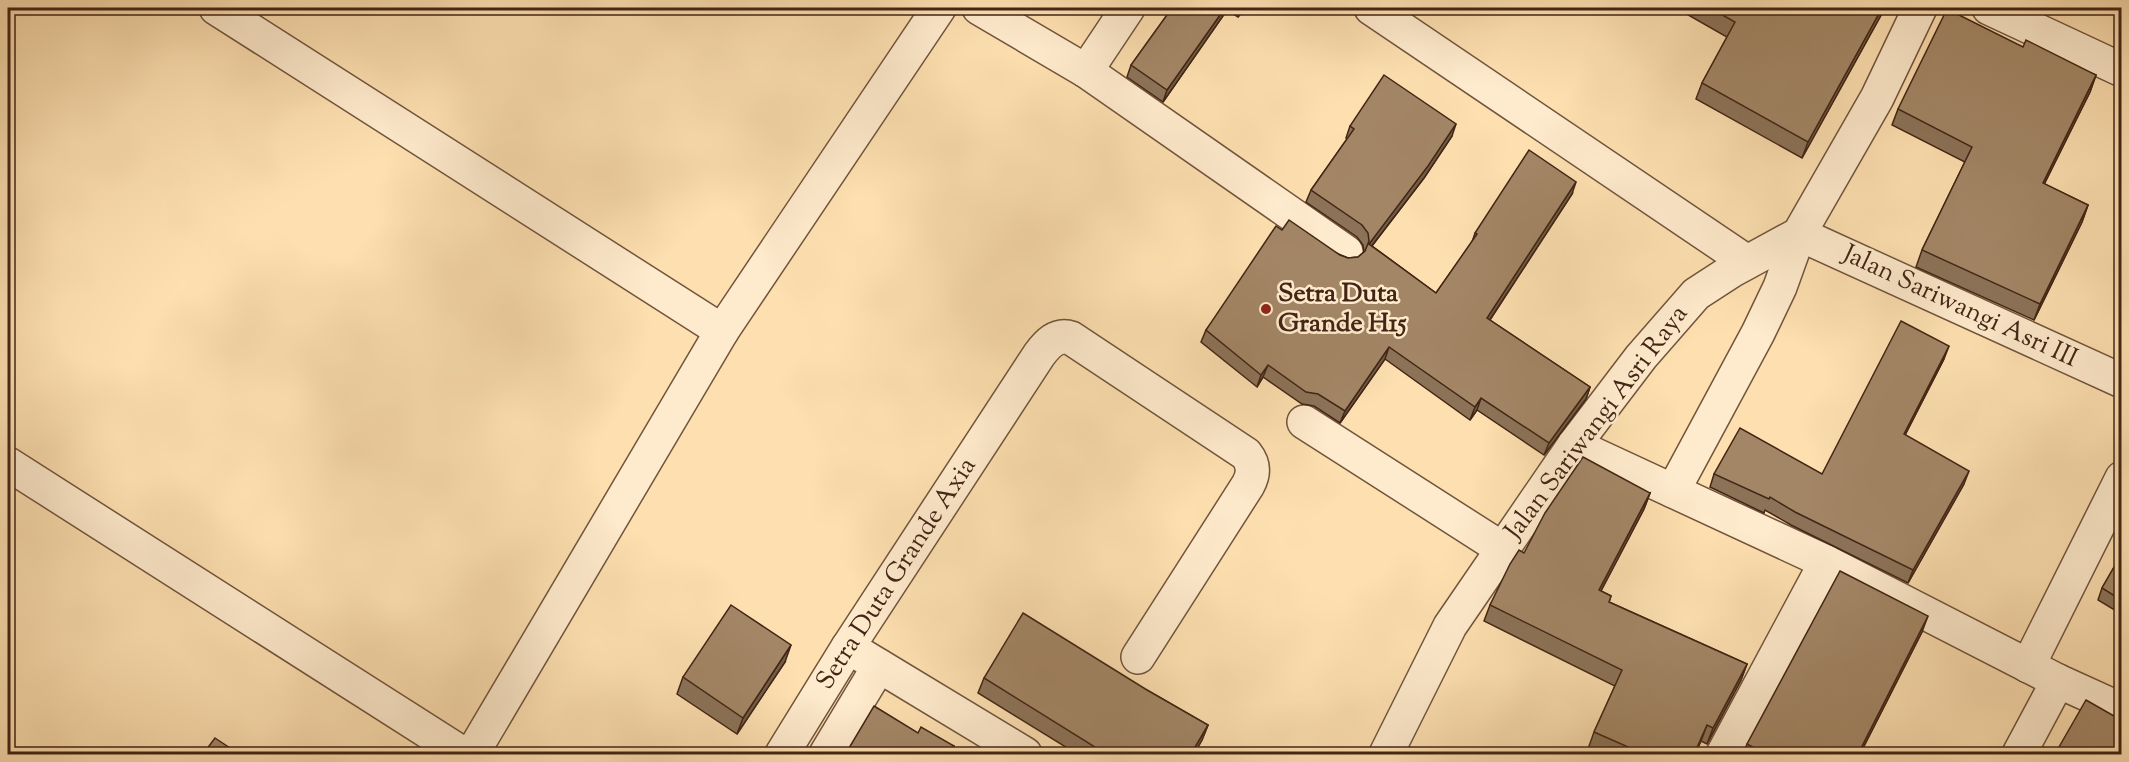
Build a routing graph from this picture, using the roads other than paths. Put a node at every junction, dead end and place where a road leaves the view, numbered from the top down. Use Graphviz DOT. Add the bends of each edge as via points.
graph roads {
  1 [pos="216,8"];
  2 [pos="939,8"];
  3 [pos="979,8"];
  4 [pos="1128,8"];
  5 [pos="1371,8"];
  6 [pos="1920,8"];
  7 [pos="1989,8"];
  8 [pos="2121,69"];
  9 [pos="1086,71"];
  10 [pos="1799,234"];
  11 [pos="1346,252"];
  12 [pos="1747,262"];
  13 [pos="722,331"];
  14 [pos="2121,381"];
  15 [pos="1304,422"];
  16 [pos="1574,445"];
  17 [pos="8,464"];
  18 [pos="2121,478"];
  19 [pos="1673,491"];
  20 [pos="1502,548"];
  21 [pos="1826,562"];
  22 [pos="848,647"];
  23 [pos="1138,657"];
  24 [pos="879,666"];
  25 [pos="2028,666"];
  26 [pos="2058,681"];
  27 [pos="2121,710"];
  28 [pos="463,754"];
  29 [pos="472,754"];
  30 [pos="782,754"];
  31 [pos="826,754"];
  32 [pos="1025,754"];
  33 [pos="1386,754"];
  34 [pos="1723,754"];
  35 [pos="2019,754"];
  1 -- 13 [label="street"];
  2 -- 13 [label="street"];
  3 -- 9 [label="street"];
  4 -- 9 [label="street"];
  5 -- 12 [label="street"];
  6 -- 10 [label="street" via="1877,98"];
  7 -- 8 [label="street"];
  9 -- 11 [label="street"];
  10 -- 12 [label="street, Jalan Sariwangi Asri Raya"];
  10 -- 14 [label="street, Jalan Sariwangi Asri III"];
  10 -- 19 [label="street" via="1758,333"];
  12 -- 16 [label="street, Jalan Sariwangi Asri Raya" via="1696,294 1641,357"];
  13 -- 29 [label="street"];
  15 -- 20 [label="street"];
  16 -- 19 [label="street"];
  16 -- 20 [label="street, Jalan Sariwangi Asri Raya"];
  17 -- 28 [label="street"];
  18 -- 25 [label="street"];
  19 -- 21 [label="street"];
  20 -- 33 [label="street, Jalan Sariwangi Asri Raya" via="1450,626"];
  21 -- 25 [label="street"];
  21 -- 34 [label="street"];
  22 -- 23 [label="street, Setra Duta Grande Axia" via="1047,345 1065,335 1251,460 1253,476 1248,485"];
  22 -- 24 [label="street"];
  22 -- 30 [label="street, Setra Duta Grande Axia"];
  24 -- 31 [label="street"];
  24 -- 32 [label="street"];
  25 -- 26 [label="street"];
  26 -- 27 [label="street"];
  26 -- 35 [label="street"];
}
